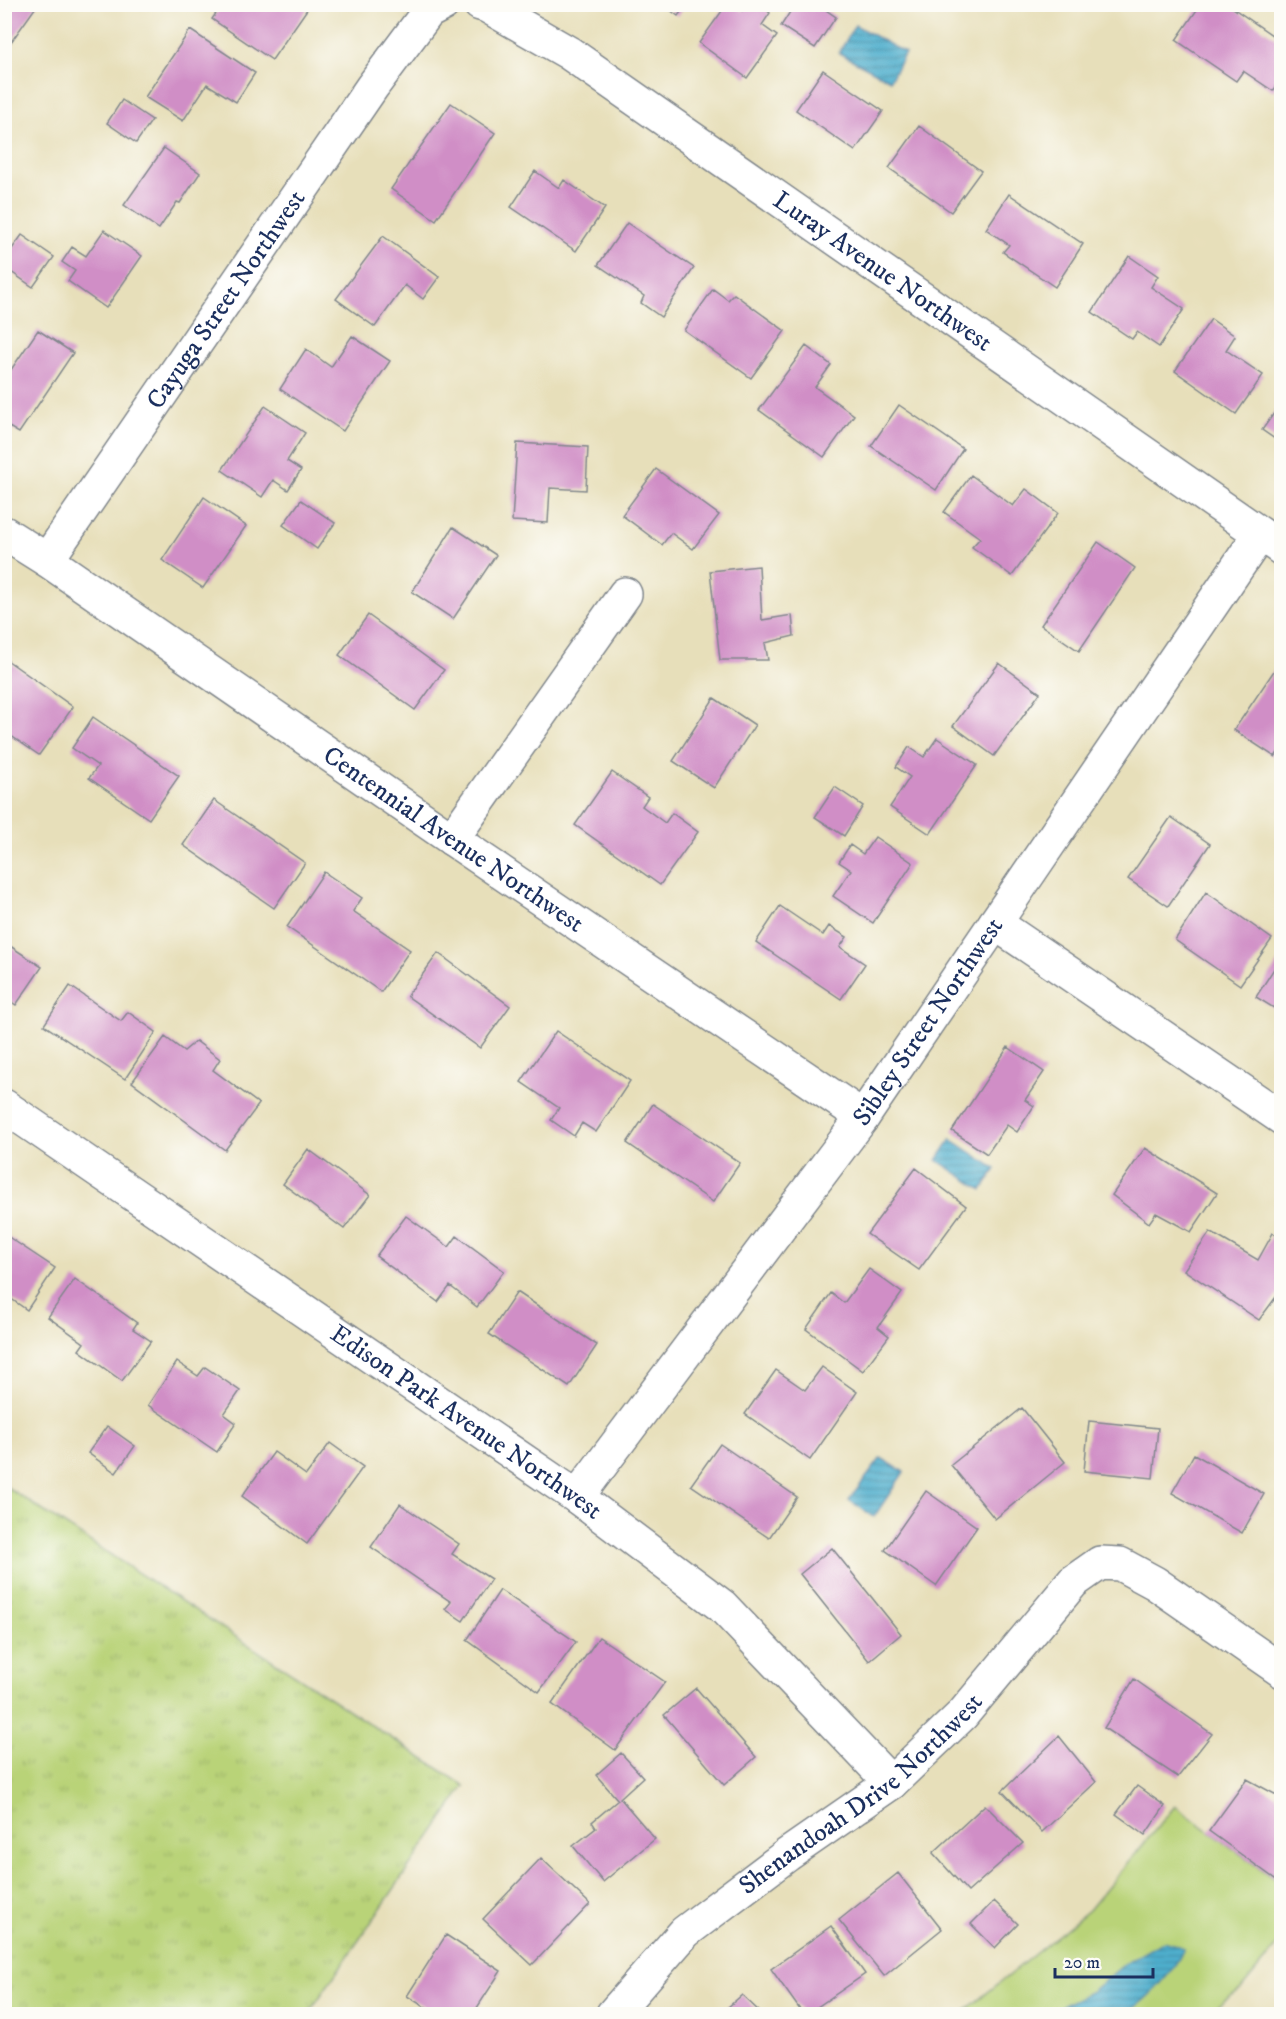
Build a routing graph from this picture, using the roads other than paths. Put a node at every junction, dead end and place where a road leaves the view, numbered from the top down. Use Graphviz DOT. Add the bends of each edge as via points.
graph roads {
  1 [pos="442,4"];
  2 [pos="480,4"];
  3 [pos="4,534"];
  4 [pos="1271,541"];
  5 [pos="47,560"];
  6 [pos="625,594"];
  7 [pos="452,839"];
  8 [pos="995,923"];
  9 [pos="4,1106"];
  10 [pos="863,1117"];
  11 [pos="1281,1118"];
  12 [pos="577,1497"];
  13 [pos="1281,1671"];
  14 [pos="891,1783"];
  15 [pos="613,2014"];
  1 -- 5 [label="street, Cayuga Street Northwest" via="428,12 372,87"];
  2 -- 4 [label="street, Luray Avenue Northwest" via="569,53"];
  3 -- 5 [label="street"];
  4 -- 8 [label="street, Sibley Street Northwest"];
  5 -- 7 [label="street, Centennial Avenue Northwest"];
  6 -- 7 [label="street"];
  7 -- 10 [label="street, Centennial Avenue Northwest"];
  8 -- 10 [label="street, Sibley Street Northwest"];
  8 -- 11 [label="street"];
  9 -- 12 [label="street, Edison Park Avenue Northwest"];
  10 -- 12 [label="street, Sibley Street Northwest"];
  12 -- 14 [label="street, Edison Park Avenue Northwest" via="722,1606"];
  13 -- 14 [label="street, Shenandoah Drive Northwest" via="1155,1583 1120,1564 1100,1563 1073,1582 963,1714"];
  14 -- 15 [label="street, Shenandoah Drive Northwest" via="685,1932"];
}
